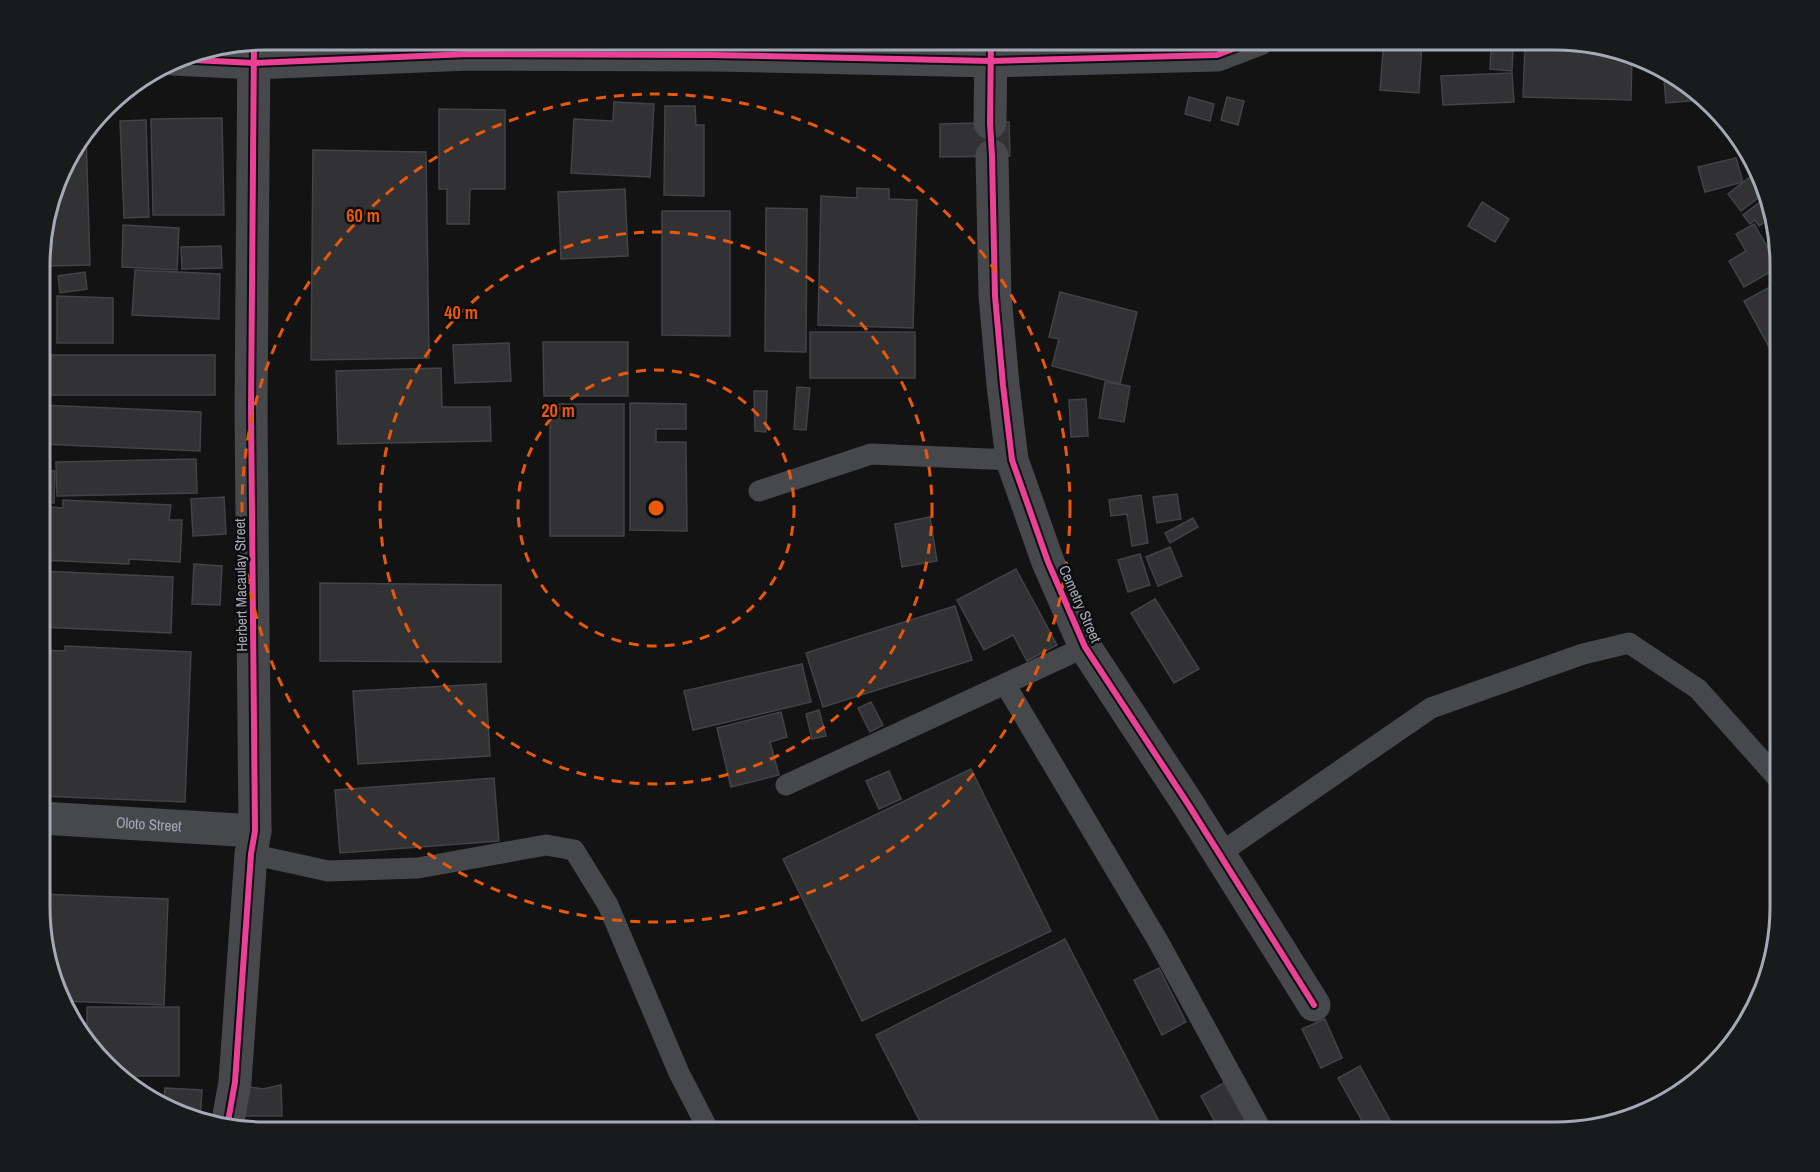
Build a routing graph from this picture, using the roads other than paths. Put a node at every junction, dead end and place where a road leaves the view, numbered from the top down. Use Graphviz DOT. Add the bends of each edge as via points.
graph roads {
  1 [pos="991,50"];
  2 [pos="1230,50"];
  3 [pos="254,52"];
  4 [pos="217,55"];
  5 [pos="990,123"];
  6 [pos="992,156"];
  7 [pos="1012,460"];
  8 [pos="759,491"];
  9 [pos="1085,647"];
  10 [pos="1005,684"];
  11 [pos="1770,771"];
  12 [pos="786,785"];
  13 [pos="50,819"];
  14 [pos="253,842"];
  15 [pos="1219,854"];
  16 [pos="1314,1005"];
  17 [pos="228,1119"];
  18 [pos="704,1122"];
  19 [pos="1257,1122"];
  1 -- 2 [label="street" via="1217,55"];
  1 -- 3 [label="street" via="712,55"];
  1 -- 5 [label="street"];
  3 -- 4 [label="street"];
  3 -- 14 [label="street, Herbert Macaulay Street"];
  6 -- 7 [label="street, Cemetry Street" via="995,296"];
  7 -- 8 [label="lane" via="872,454"];
  7 -- 9 [label="street, Cemetry Street" via="1048,562"];
  9 -- 10 [label="lane"];
  9 -- 15 [label="street, Cemetry Street"];
  10 -- 12 [label="lane"];
  10 -- 19 [label="lane" via="1158,941"];
  11 -- 15 [label="lane" via="1698,689 1629,643 1583,654 1431,708"];
  13 -- 14 [label="street, Oloto Street"];
  14 -- 17 [label="street, Herbert Macaulay Street" via="235,1082"];
  14 -- 18 [label="lane" via="328,871 418,868 546,845 574,850 608,905 679,1073"];
  15 -- 16 [label="street, Cemetry Street"];
}
